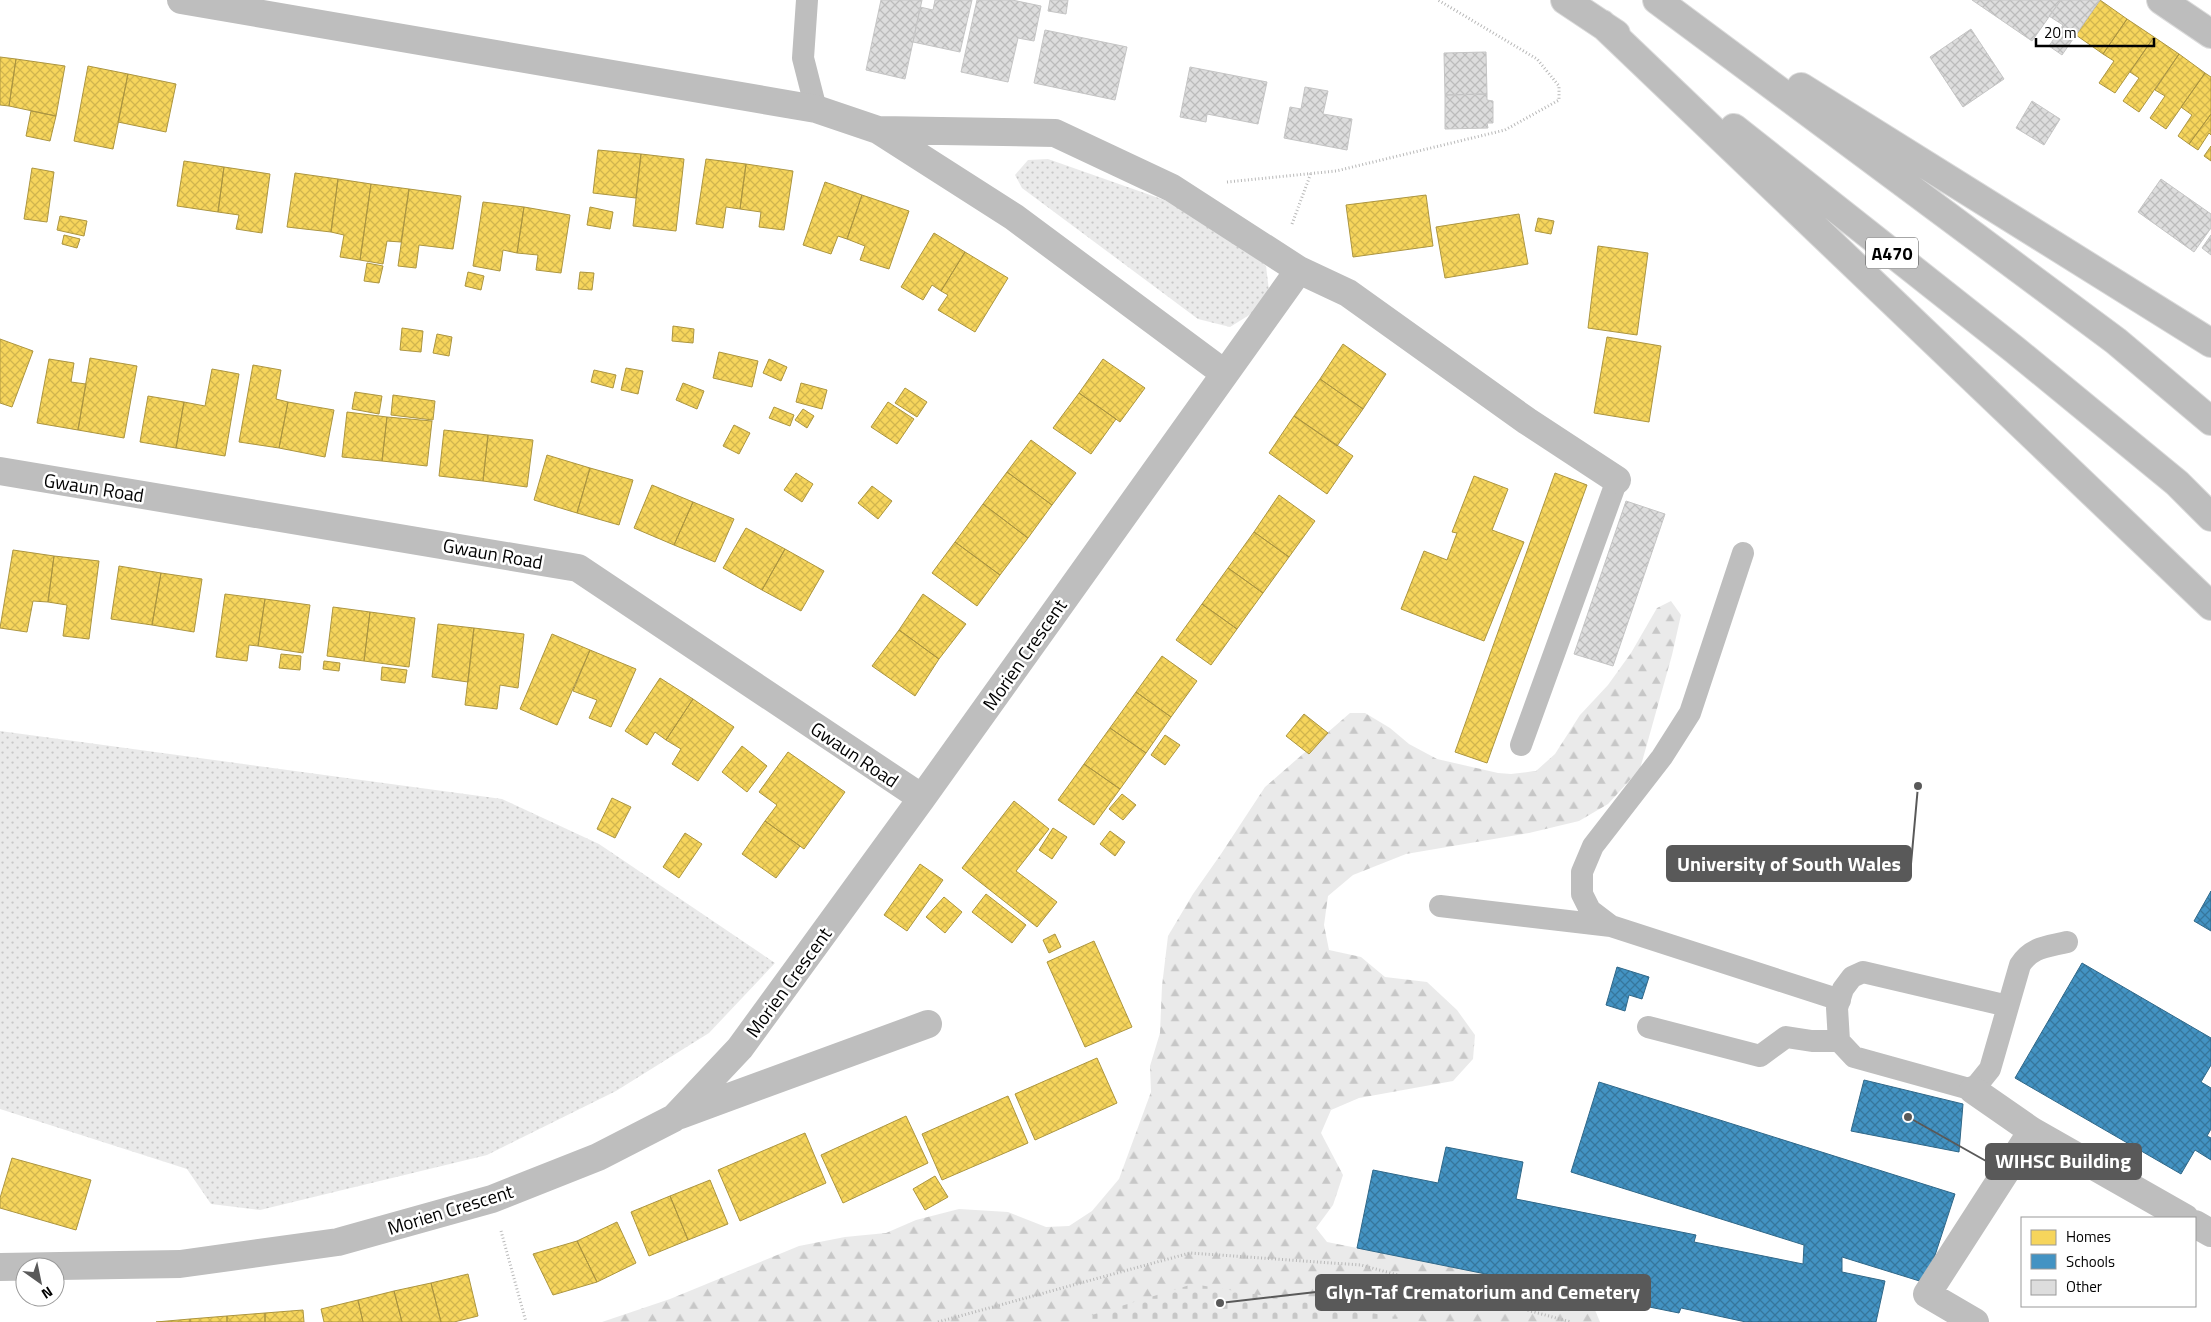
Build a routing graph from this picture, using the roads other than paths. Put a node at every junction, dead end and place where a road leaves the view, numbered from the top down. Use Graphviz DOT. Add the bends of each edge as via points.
graph roads {
  1 [pos="181,0"];
  2 [pos="807,0"];
  3 [pos="1565,0"];
  4 [pos="1657,0"];
  5 [pos="1662,0"];
  6 [pos="2161,0"];
  7 [pos="1602,24"];
  8 [pos="2211,34"];
  9 [pos="816,109"];
  10 [pos="878,130"];
  11 [pos="1289,264"];
  12 [pos="2211,343"];
  13 [pos="1224,373"];
  14 [pos="2211,421"];
  15 [pos="0,471"];
  16 [pos="1617,480"];
  17 [pos="2211,517"];
  18 [pos="1743,553"];
  19 [pos="2211,606"];
  20 [pos="1521,745"];
  21 [pos="922,798"];
  22 [pos="1440,906"];
  23 [pos="1611,926"];
  24 [pos="2067,942"];
  25 [pos="1840,1000"];
  26 [pos="2008,1006"];
  27 [pos="928,1024"];
  28 [pos="1648,1027"];
  29 [pos="1839,1040"];
  30 [pos="1973,1090"];
  31 [pos="674,1118"];
  32 [pos="2032,1131"];
  33 [pos="2183,1217"];
  34 [pos="2196,1225"];
  35 [pos="2211,1233"];
  36 [pos="0,1267"];
  37 [pos="1975,1322"];
  1 -- 9 [label="street"];
  2 -- 9 [label="lane" via="803,58"];
  3 -- 7 [label="main road, A470"];
  4 -- 14 [label="main road" via="2116,341"];
  5 -- 12 [label="main road"];
  6 -- 8 [label="main road"];
  7 -- 17 [label="main road, A470" via="2015,350 2178,483"];
  7 -- 19 [label="main road"];
  9 -- 10 [label="street"];
  10 -- 11 [label="street" via="1056,134 1172,188"];
  10 -- 13 [label="street" via="1014,217"];
  11 -- 13 [label="street, Morien Crescent"];
  11 -- 16 [label="street" via="1348,294 1527,421"];
  13 -- 21 [label="street, Morien Crescent"];
  15 -- 21 [label="street, Gwaun Road" via="578,568"];
  16 -- 20 [label="lane"];
  18 -- 23 [label="lane" via="1690,713 1662,757 1593,846 1582,872 1582,894 1590,910"];
  21 -- 31 [label="street, Morien Crescent" via="740,1048"];
  22 -- 23 [label="lane"];
  23 -- 25 [label="lane"];
  24 -- 26 [label="lane" via="2026,955"];
  25 -- 26 [label="lane" via="1852,977 1863,972"];
  25 -- 29 [label="lane" via="1837,1008"];
  26 -- 30 [label="lane" via="1990,1069"];
  27 -- 31 [label="street"];
  28 -- 29 [label="lane" via="1760,1056 1786,1037 1812,1041"];
  29 -- 30 [label="lane" via="1854,1056"];
  30 -- 32 [label="street"];
  31 -- 36 [label="street, Morien Crescent" via="598,1158 492,1199 338,1242 180,1264"];
  32 -- 33 [label="street"];
  32 -- 37 [label="street" via="1927,1294"];
  34 -- 35 [label="street"];
}
